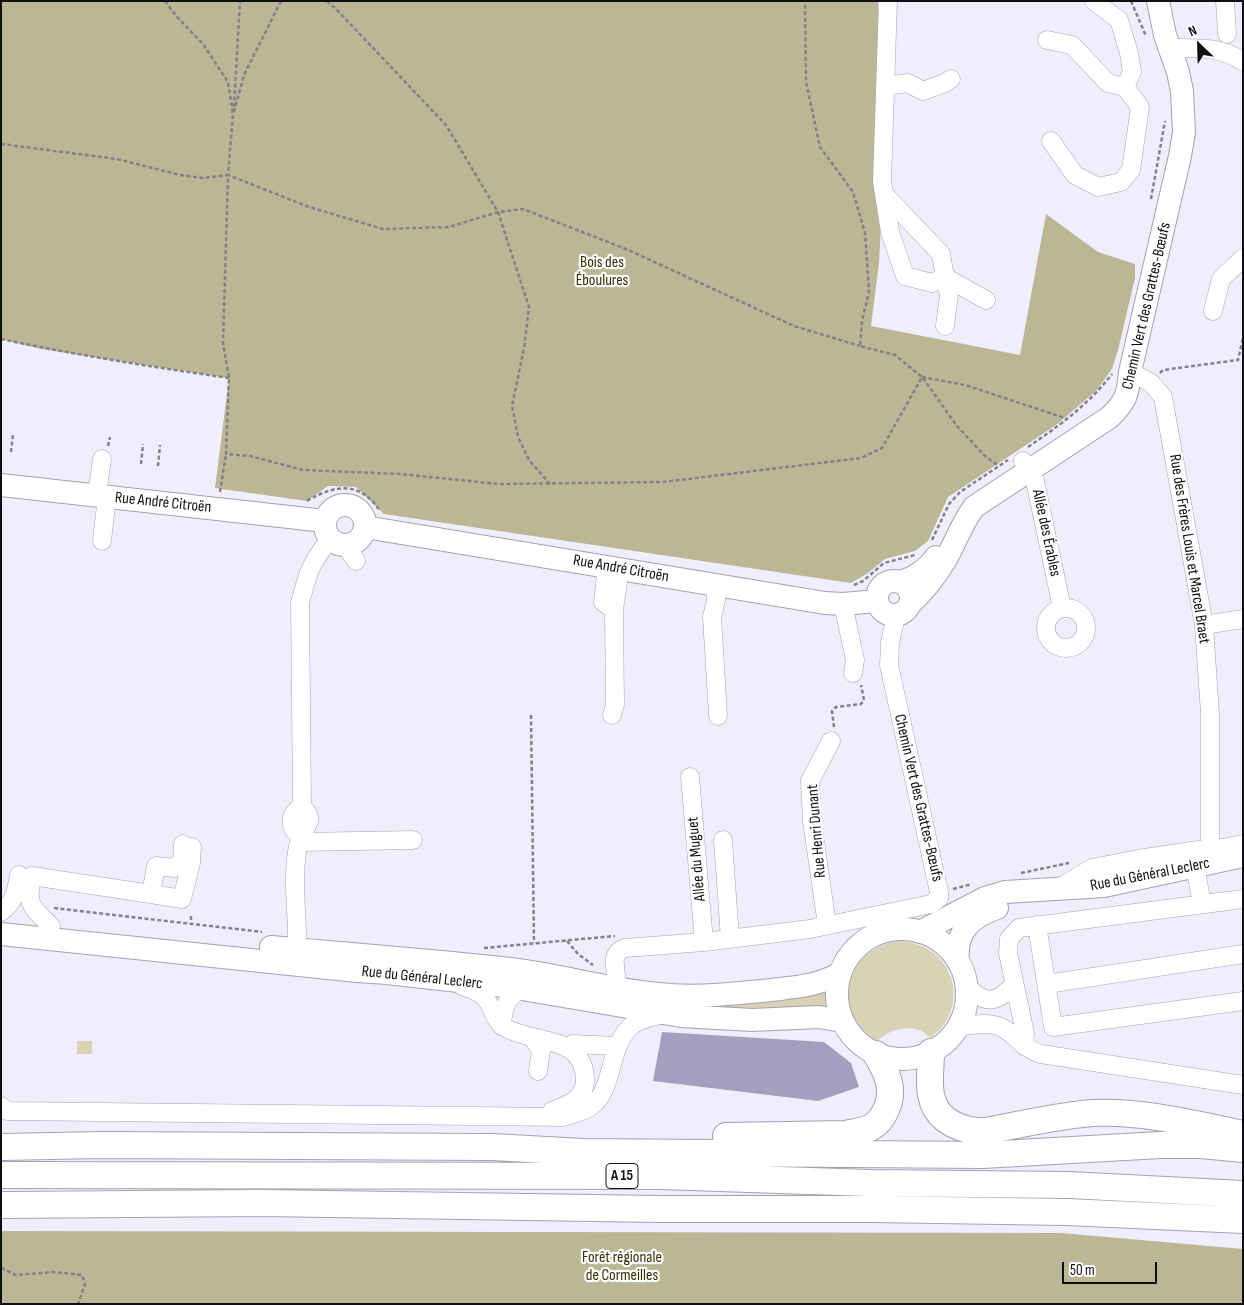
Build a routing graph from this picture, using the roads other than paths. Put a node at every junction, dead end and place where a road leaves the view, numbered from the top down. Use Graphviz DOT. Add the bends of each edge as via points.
graph roads {
  1 [pos="888,1"];
  2 [pos="1094,1"];
  3 [pos="1146,1"];
  4 [pos="1158,1"];
  5 [pos="1225,1"];
  6 [pos="1227,34"];
  7 [pos="1047,40"];
  8 [pos="1168,41"];
  9 [pos="1243,62"];
  10 [pos="951,79"];
  11 [pos="886,86"];
  12 [pos="1125,87"];
  13 [pos="1051,141"];
  14 [pos="884,194"];
  15 [pos="1243,258"];
  16 [pos="945,276"];
  17 [pos="986,300"];
  18 [pos="1213,311"];
  19 [pos="945,326"];
  20 [pos="1131,375"];
  21 [pos="102,459"];
  22 [pos="1022,459"];
  23 [pos="1,485"];
  24 [pos="102,496"];
  25 [pos="958,520"];
  26 [pos="365,527"];
  27 [pos="102,541"];
  28 [pos="339,542"];
  29 [pos="613,567"];
  30 [pos="901,582"];
  31 [pos="715,586"];
  32 [pos="877,601"];
  33 [pos="843,604"];
  34 [pos="1062,608"];
  35 [pos="904,609"];
  36 [pos="1243,619"];
  37 [pos="1204,625"];
  38 [pos="857,677"];
  39 [pos="612,715"];
  40 [pos="718,716"];
  41 [pos="831,741"];
  42 [pos="690,777"];
  43 [pos="300,839"];
  44 [pos="413,840"];
  45 [pos="723,840"];
  46 [pos="187,843"];
  47 [pos="1243,844"];
  48 [pos="1243,856"];
  49 [pos="1206,859"];
  50 [pos="182,869"];
  51 [pos="26,875"];
  52 [pos="1058,889"];
  53 [pos="150,894"];
  54 [pos="1243,897"];
  55 [pos="1202,904"];
  56 [pos="1,912"];
  57 [pos="1,921"];
  58 [pos="827,925"];
  59 [pos="1038,925"];
  60 [pos="920,932"];
  61 [pos="55,933"];
  62 [pos="730,939"];
  63 [pos="704,942"];
  64 [pos="2,943"];
  65 [pos="297,949"];
  66 [pos="1243,954"];
  67 [pos="958,961"];
  68 [pos="482,967"];
  69 [pos="840,974"];
  70 [pos="552,976"];
  71 [pos="616,976"];
  72 [pos="1012,977"];
  73 [pos="448,980"];
  74 [pos="584,982"];
  75 [pos="966,984"];
  76 [pos="1047,984"];
  77 [pos="521,989"];
  78 [pos="1243,1001"];
  79 [pos="663,1014"];
  80 [pos="842,1021"];
  81 [pos="502,1026"];
  82 [pos="958,1027"];
  83 [pos="532,1038"];
  84 [pos="616,1046"];
  85 [pos="567,1047"];
  86 [pos="1028,1049"];
  87 [pos="931,1052"];
  88 [pos="876,1054"];
  89 [pos="538,1071"];
  90 [pos="1243,1085"];
  91 [pos="1243,1093"];
  92 [pos="1,1106"];
  93 [pos="536,1111"];
  94 [pos="1243,1134"];
  95 [pos="1,1140"];
  96 [pos="102,1145"];
  97 [pos="1,1147"];
  98 [pos="492,1147"];
  99 [pos="1243,1149"];
  100 [pos="1,1175"];
  101 [pos="1243,1194"];
  102 [pos="1,1204"];
  103 [pos="1243,1220"];
  1 -- 11 [label="street"];
  2 -- 12 [label="street" via="1119,20 1132,72"];
  3 -- 8 [label="main road, Chemin Vert des Grattes-Bœufs" via="1155,24"];
  4 -- 8 [label="main road, Chemin Vert des Grattes-Bœufs"];
  5 -- 6 [label="street"];
  7 -- 12 [label="street" via="1072,45 1108,83"];
  8 -- 9 [label="street" via="1212,49"];
  8 -- 20 [label="main road, Chemin Vert des Grattes-Bœufs" via="1182,91 1184,132"];
  10 -- 11 [label="street" via="923,91 908,84"];
  11 -- 14 [label="street"];
  12 -- 13 [label="street" via="1140,107 1132,170 1121,182 1098,187 1076,175"];
  14 -- 16 [label="street" via="941,254"];
  14 -- 16 [label="street" via="890,232 905,276 932,283"];
  15 -- 18 [label="street" via="1221,279"];
  16 -- 17 [label="street"];
  16 -- 19 [label="street" via="949,295"];
  20 -- 22 [label="main road, Chemin Vert des Grattes-Bœufs" via="1129,392 1123,404 1110,417 1091,431"];
  20 -- 37 [label="street, Rue des Frères Louis et Marcel Braet" via="1163,397"];
  21 -- 24 [label="street"];
  22 -- 25 [label="main road, Chemin Vert des Grattes-Bœufs"];
  22 -- 34 [label="street, Allée des Érables" via="1035,481"];
  23 -- 24 [label="main road, Rue André Citroën"];
  24 -- 27 [label="street"];
  24 -- 28 [label="main road, Rue André Citroën"];
  25 -- 30 [label="main road" via="926,569"];
  25 -- 35 [label="main road, Chemin Vert des Grattes-Bœufs" via="947,558 933,579"];
  26 -- 28 [label="main road" via="359,540"];
  26 -- 28 [label="main road" via="360,512 351,506 340,506 330,511"];
  26 -- 29 [label="main road, Rue André Citroën"];
  28 -- 43 [label="street" via="314,560 300,602 302,806 310,820"];
  29 -- 31 [label="main road, Rue André Citroën"];
  29 -- 39 [label="street" via="603,602 614,610 615,705"];
  30 -- 32 [label="main road" via="883,585"];
  30 -- 35 [label="main road" via="912,598"];
  31 -- 33 [label="main road, Rue André Citroën"];
  31 -- 40 [label="street" via="712,617"];
  32 -- 33 [label="main road, Rue André Citroën"];
  32 -- 35 [label="main road" via="884,612"];
  33 -- 38 [label="street"];
  35 -- 58 [label="street, Chemin Vert des Grattes-Bœufs" via="890,643 889,665 939,898 932,904"];
  36 -- 37 [label="street"];
  37 -- 49 [label="street, Rue des Frères Louis et Marcel Braet" via="1209,738"];
  41 -- 58 [label="street, Rue Henri Dunant" via="810,781 812,821"];
  42 -- 63 [label="street, Allée du Muguet"];
  43 -- 44 [label="street"];
  43 -- 65 [label="street" via="296,864"];
  45 -- 62 [label="street"];
  46 -- 50 [label="street"];
  47 -- 49 [label="street"];
  48 -- 49 [label="main road, Rue du Général Leclerc"];
  49 -- 52 [label="main road, Rue du Général Leclerc" via="1104,886"];
  49 -- 55 [label="street, Rue des Frères Louis et Marcel Braet"];
  50 -- 53 [label="street" via="156,866"];
  50 -- 53 [label="street" via="182,900"];
  51 -- 53 [label="street"];
  51 -- 56 [label="street" via="15,898"];
  51 -- 61 [label="street" via="31,906"];
  52 -- 60 [label="main road, Rue du Général Leclerc" via="1005,892 985,898"];
  52 -- 67 [label="main road, Rue du Général Leclerc" via="977,918 959,939"];
  54 -- 55 [label="street"];
  54 -- 72 [label="street" via="1019,921 1009,926 1000,943 1000,953"];
  55 -- 59 [label="street"];
  57 -- 61 [label="main road, Rue du Général Leclerc"];
  58 -- 62 [label="street, Chemin Vert des Grattes-Bœufs"];
  59 -- 72 [label="street" via="1020,928 1009,939"];
  59 -- 76 [label="street"];
  60 -- 67 [label="main road" via="942,943"];
  60 -- 69 [label="main road" via="895,929 872,936 852,952"];
  61 -- 64 [label="main road, Rue du Général Leclerc"];
  61 -- 65 [label="main road, Rue du Général Leclerc"];
  61 -- 73 [label="main road, Rue du Général Leclerc" via="264,961"];
  62 -- 63 [label="street, Chemin Vert des Grattes-Bœufs"];
  63 -- 71 [label="street, Chemin Vert des Grattes-Bœufs" via="618,950 614,956"];
  65 -- 68 [label="main road, Rue du Général Leclerc"];
  66 -- 76 [label="street"];
  67 -- 75 [label="main road"];
  68 -- 70 [label="main road, Rue du Général Leclerc"];
  68 -- 74 [label="street" via="520,959 567,968"];
  69 -- 74 [label="main road, Rue du Général Leclerc" via="829,980 800,986 699,996 646,993"];
  69 -- 80 [label="main road" via="837,992"];
  70 -- 74 [label="main road, Rue du Général Leclerc"];
  70 -- 77 [label="street"];
  72 -- 75 [label="street" via="1000,997 992,1000 978,997"];
  72 -- 86 [label="street"];
  73 -- 77 [label="main road, Rue du Général Leclerc"];
  73 -- 81 [label="street" via="482,994"];
  75 -- 82 [label="main road" via="966,1006"];
  76 -- 78 [label="street" via="1053,1027"];
  77 -- 79 [label="main road, Rue du Général Leclerc"];
  77 -- 81 [label="street" via="504,1007"];
  79 -- 80 [label="main road, Rue du Général Leclerc" via="752,1020 819,1016"];
  79 -- 84 [label="street" via="638,1021"];
  80 -- 88 [label="main road" via="853,1037"];
  81 -- 83 [label="street"];
  82 -- 86 [label="street" via="997,1026"];
  82 -- 87 [label="main road"];
  83 -- 85 [label="street"];
  83 -- 89 [label="street" via="541,1051"];
  84 -- 85 [label="street" via="573,1044"];
  84 -- 93 [label="street" via="603,1089 591,1107 564,1116"];
  85 -- 93 [label="street" via="582,1064 586,1080 581,1095 573,1102"];
  86 -- 90 [label="street"];
  86 -- 91 [label="street" via="1038,1058"];
  87 -- 88 [label="main road" via="898,1059"];
  87 -- 94 [label="highway" via="932,1099 946,1119 962,1128 980,1131 1056,1118 1118,1114 1171,1119"];
  88 -- 98 [label="highway" via="887,1074 890,1094 882,1117 872,1127 859,1132"];
  92 -- 93 [label="street" via="7,1111"];
  95 -- 96 [label="highway"];
  96 -- 97 [label="highway"];
  96 -- 98 [label="highway"];
  98 -- 99 [label="highway" via="583,1152 973,1155 1160,1145"];
  100 -- 101 [label="highway, A 15" via="659,1176 1069,1185"];
  102 -- 103 [label="highway, A 15" via="263,1202 660,1210 871,1209 1067,1212"];
}
